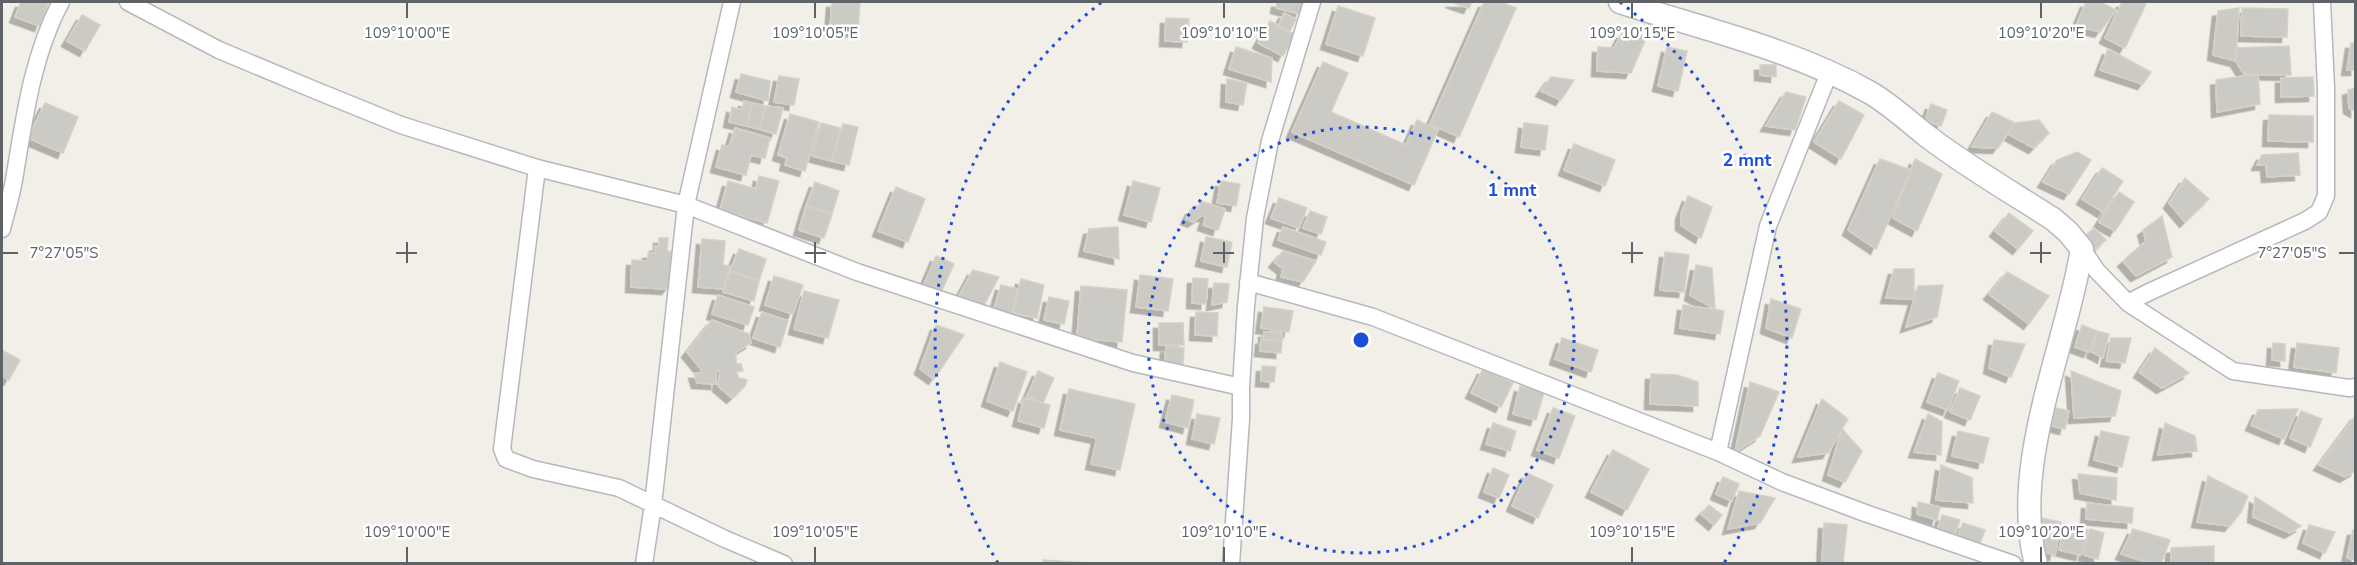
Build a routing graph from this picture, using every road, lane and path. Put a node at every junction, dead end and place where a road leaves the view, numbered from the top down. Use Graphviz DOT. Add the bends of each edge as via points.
graph roads {
  1 [pos="61,2"];
  2 [pos="128,2"];
  3 [pos="732,2"];
  4 [pos="1312,2"];
  5 [pos="1620,2"];
  6 [pos="2322,2"];
  7 [pos="1829,73"];
  8 [pos="537,168"];
  9 [pos="686,205"];
  10 [pos="2,230"];
  11 [pos="2082,249"];
  12 [pos="1248,282"];
  13 [pos="2128,303"];
  14 [pos="1241,387"];
  15 [pos="2355,387"];
  16 [pos="1718,452"];
  17 [pos="653,505"];
  18 [pos="644,564"];
  19 [pos="784,564"];
  20 [pos="1231,564"];
  21 [pos="2013,564"];
  22 [pos="2036,564"];
  1 -- 10 [label="street" via="39,51"];
  2 -- 8 [label="street" via="219,50 317,91 401,125"];
  3 -- 9 [label="street"];
  4 -- 12 [label="street" via="1270,141"];
  5 -- 7 [label="street"];
  6 -- 13 [label="street" via="2327,157 2326,196 2319,212"];
  7 -- 11 [label="street" via="1878,98 1928,137 2053,219"];
  7 -- 16 [label="street" via="1768,226"];
  8 -- 9 [label="street"];
  8 -- 17 [label="street" via="502,449 506,459 618,488"];
  9 -- 14 [label="street" via="857,272 1133,363"];
  9 -- 17 [label="street"];
  11 -- 13 [label="street"];
  11 -- 22 [label="street" via="2040,422 2030,490"];
  12 -- 14 [label="street"];
  12 -- 16 [label="street" via="1373,317"];
  13 -- 15 [label="street" via="2233,371"];
  14 -- 20 [label="street"];
  16 -- 21 [label="street" via="1782,482"];
  17 -- 18 [label="street"];
  17 -- 19 [label="street"];
}
